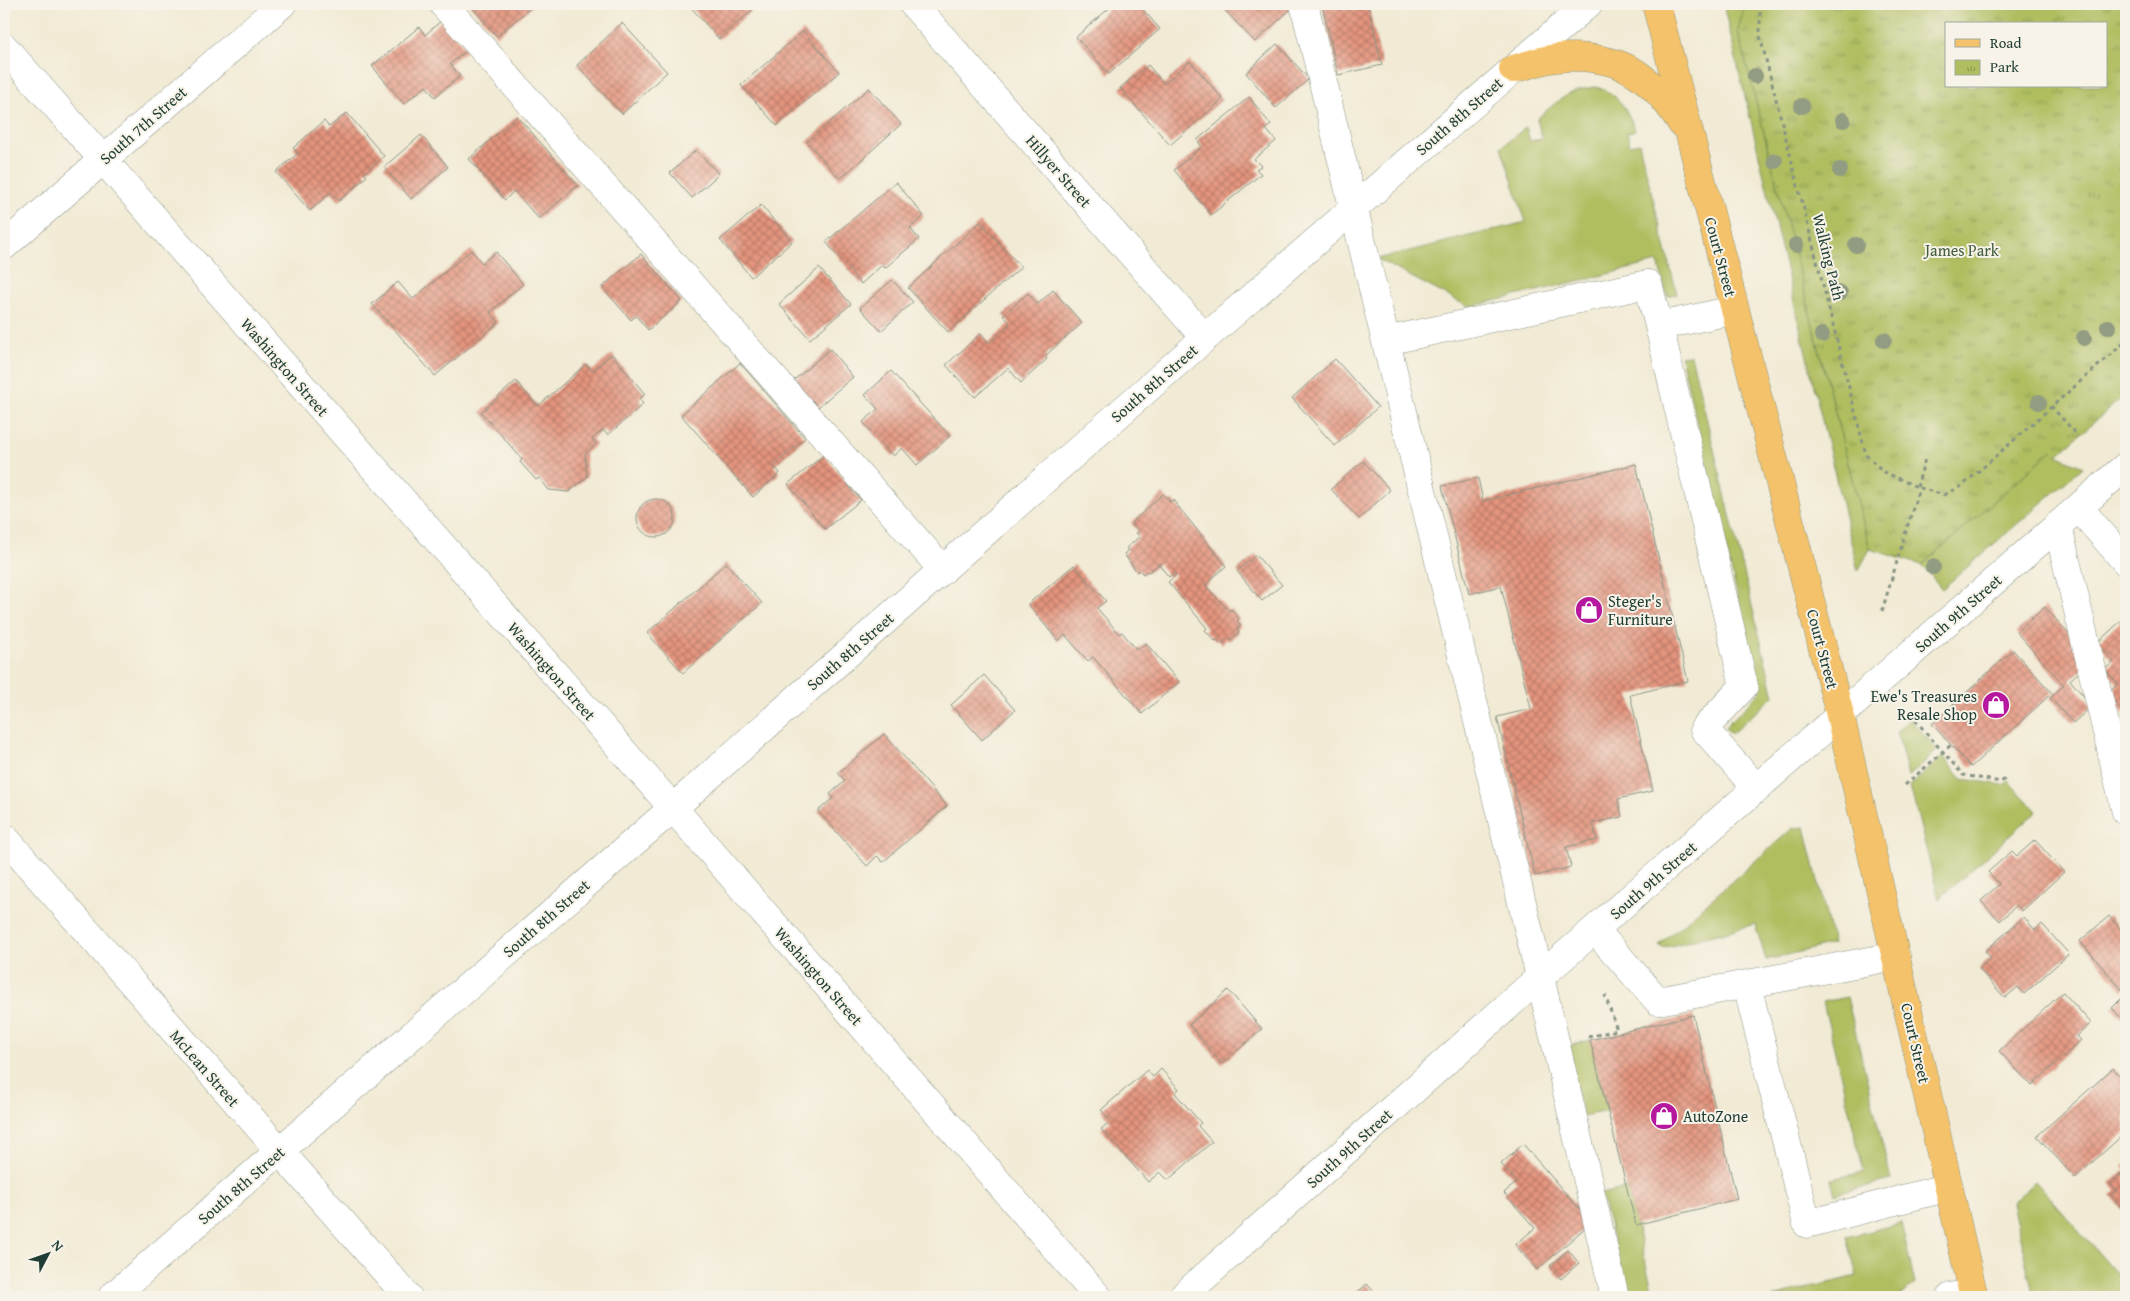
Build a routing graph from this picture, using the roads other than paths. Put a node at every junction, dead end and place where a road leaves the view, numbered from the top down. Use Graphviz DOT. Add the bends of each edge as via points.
graph roads {
  1 [pos="282,4"];
  2 [pos="444,4"];
  3 [pos="914,4"];
  4 [pos="1304,4"];
  5 [pos="1588,4"];
  6 [pos="1656,4"];
  7 [pos="4,47"];
  8 [pos="1513,69"];
  9 [pos="1689,134"];
  10 [pos="103,159"];
  11 [pos="1353,208"];
  12 [pos="4,246"];
  13 [pos="1735,310"];
  14 [pos="1659,326"];
  15 [pos="1205,338"];
  16 [pos="1386,341"];
  17 [pos="2126,466"];
  18 [pos="2079,508"];
  19 [pos="2058,527"];
  20 [pos="2126,562"];
  21 [pos="942,570"];
  22 [pos="1840,715"];
  23 [pos="1757,789"];
  24 [pos="673,808"];
  25 [pos="2126,812"];
  26 [pos="4,839"];
  27 [pos="1595,930"];
  28 [pos="1896,956"];
  29 [pos="1540,977"];
  30 [pos="1747,985"];
  31 [pos="279,1152"];
  32 [pos="1949,1187"];
  33 [pos="1966,1295"];
  34 [pos="112,1297"];
  35 [pos="408,1297"];
  36 [pos="1098,1297"];
  37 [pos="1182,1297"];
  38 [pos="1615,1297"];
  1 -- 10 [label="street, South 7th Street"];
  2 -- 21 [label="street"];
  3 -- 15 [label="street, Hillyer Street"];
  4 -- 11 [label="street"];
  5 -- 8 [label="street, South 8th Street"];
  6 -- 9 [label="main road, Court Street"];
  7 -- 10 [label="street, Washington Street"];
  8 -- 9 [label="main road" via="1551,58 1587,58 1613,63 1635,73 1667,102"];
  8 -- 11 [label="street, South 8th Street"];
  9 -- 13 [label="main road, Court Street"];
  10 -- 12 [label="street, South 7th Street"];
  10 -- 24 [label="street, Washington Street"];
  11 -- 15 [label="street, South 8th Street"];
  11 -- 16 [label="street"];
  13 -- 14 [label="street"];
  13 -- 22 [label="main road, Court Street"];
  14 -- 16 [label="street" via="1648,284"];
  14 -- 23 [label="street" via="1744,686 1704,729"];
  15 -- 21 [label="street, South 8th Street"];
  16 -- 29 [label="street"];
  17 -- 18 [label="street, South 9th Street"];
  18 -- 19 [label="street, South 9th Street"];
  18 -- 20 [label="street"];
  19 -- 22 [label="street, South 9th Street"];
  19 -- 25 [label="street"];
  21 -- 24 [label="street, South 8th Street"];
  22 -- 23 [label="street, South 9th Street"];
  22 -- 28 [label="main road, Court Street"];
  23 -- 27 [label="street, South 9th Street"];
  24 -- 31 [label="street, South 8th Street"];
  24 -- 36 [label="street, Washington Street"];
  26 -- 31 [label="street, McLean Street"];
  27 -- 29 [label="street, South 9th Street"];
  27 -- 30 [label="street" via="1658,1001"];
  28 -- 30 [label="street"];
  28 -- 32 [label="main road, Court Street"];
  29 -- 37 [label="street, South 9th Street"];
  29 -- 38 [label="street"];
  30 -- 32 [label="street" via="1806,1224"];
  31 -- 34 [label="street, South 8th Street"];
  31 -- 35 [label="street, McLean Street"];
  32 -- 33 [label="main road, Court Street"];
}
